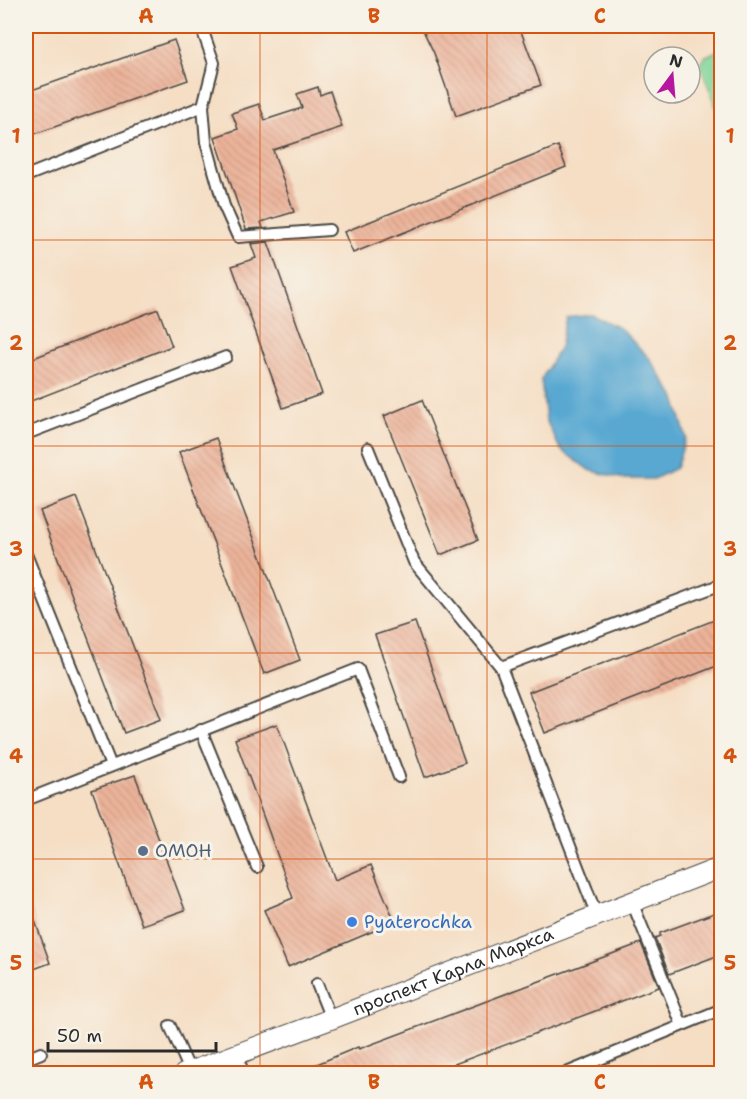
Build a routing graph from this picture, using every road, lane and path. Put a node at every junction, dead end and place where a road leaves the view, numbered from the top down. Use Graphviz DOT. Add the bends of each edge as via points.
graph roads {
  1 [pos="201,26"];
  2 [pos="203,106"];
  3 [pos="26,176"];
  4 [pos="329,230"];
  5 [pos="225,357"];
  6 [pos="26,434"];
  7 [pos="368,448"];
  8 [pos="26,554"];
  9 [pos="722,584"];
  10 [pos="501,666"];
  11 [pos="201,730"];
  12 [pos="111,766"];
  13 [pos="399,777"];
  14 [pos="26,801"];
  15 [pos="257,867"];
  16 [pos="722,867"];
  17 [pos="632,902"];
  18 [pos="597,916"];
  19 [pos="317,984"];
  20 [pos="722,1009"];
  21 [pos="331,1019"];
  22 [pos="682,1025"];
  23 [pos="170,1026"];
  24 [pos="41,1053"];
  25 [pos="236,1054"];
  26 [pos="26,1059"];
  27 [pos="187,1072"];
  28 [pos="244,1074"];
  29 [pos="564,1074"];
  1 -- 2 [label="lane" via="214,63"];
  2 -- 3 [label="lane"];
  2 -- 4 [label="lane" via="206,142 237,237"];
  5 -- 6 [label="lane"];
  7 -- 10 [label="lane" via="414,562"];
  8 -- 12 [label="lane"];
  9 -- 10 [label="lane"];
  10 -- 18 [label="lane"];
  11 -- 12 [label="lane"];
  11 -- 13 [label="lane" via="358,669"];
  11 -- 15 [label="lane"];
  12 -- 14 [label="lane"];
  16 -- 17 [label="street, проспект Карла Маркса"];
  17 -- 18 [label="street, проспект Карла Маркса"];
  17 -- 22 [label="lane"];
  18 -- 21 [label="street, проспект Карла Маркса"];
  19 -- 21 [label="lane"];
  20 -- 22 [label="lane"];
  21 -- 25 [label="street, проспект Карла Маркса"];
  22 -- 29 [label="lane"];
  23 -- 27 [label="lane"];
  24 -- 26 [label="lane"];
  25 -- 27 [label="street, проспект Карла Маркса"];
  25 -- 28 [label="lane"];
}
